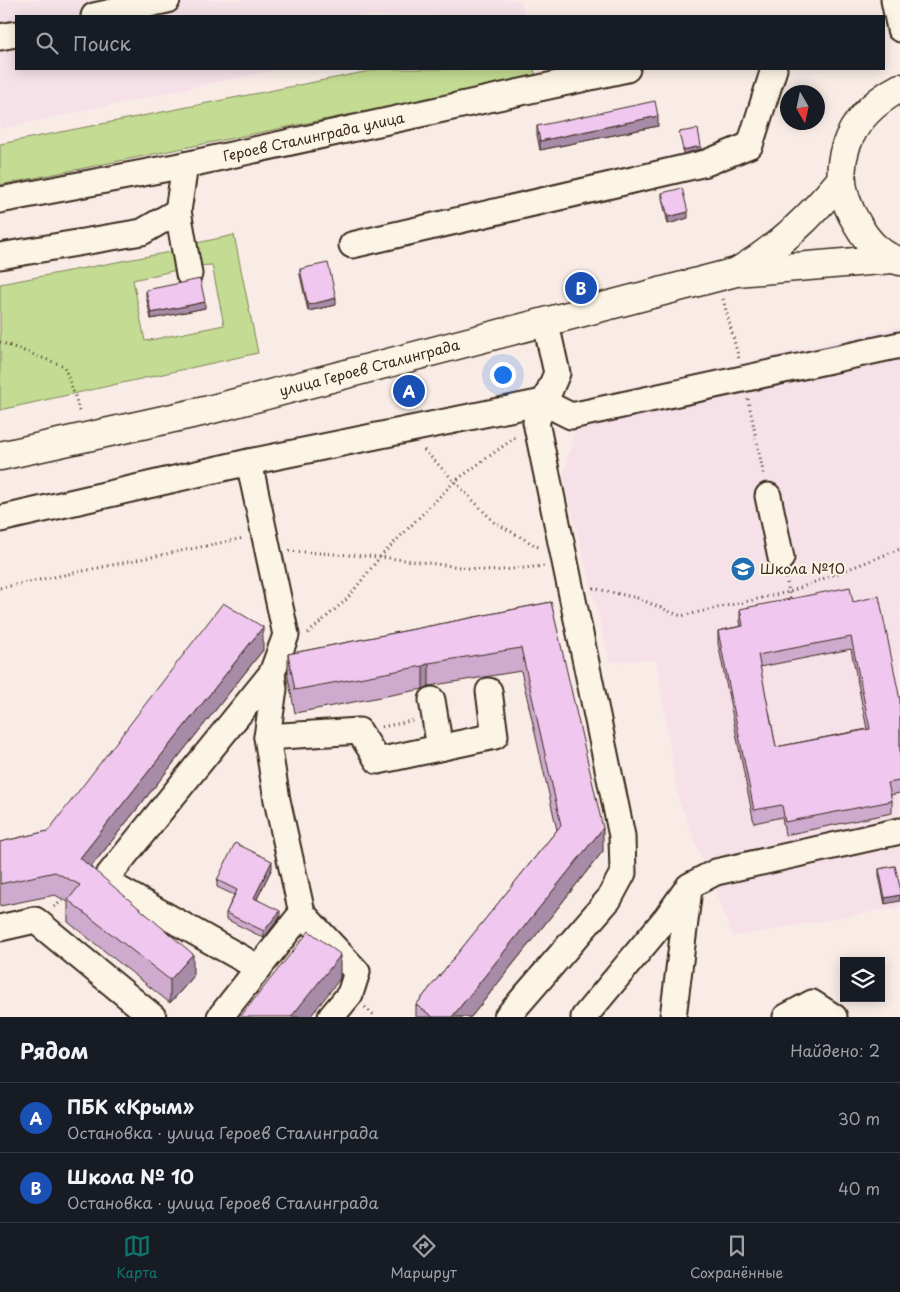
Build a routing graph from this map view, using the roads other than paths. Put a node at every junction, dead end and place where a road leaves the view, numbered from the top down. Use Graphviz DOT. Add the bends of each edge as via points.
graph roads {
  1 [pos="167,0"];
  2 [pos="99,15"];
  3 [pos="15,34"];
  4 [pos="0,37"];
  5 [pos="622,70"];
  6 [pos="774,70"];
  7 [pos="900,88"];
  8 [pos="185,165"];
  9 [pos="840,181"];
  10 [pos="0,200"];
  11 [pos="178,211"];
  12 [pos="352,245"];
  13 [pos="0,256"];
  14 [pos="896,260"];
  15 [pos="189,274"];
  16 [pos="727,275"];
  17 [pos="546,324"];
  18 [pos="900,345"];
  19 [pos="539,412"];
  20 [pos="0,456"];
  21 [pos="249,462"];
  22 [pos="768,496"];
  23 [pos="0,519"];
  24 [pos="781,558"];
  25 [pos="272,673"];
  26 [pos="489,691"];
  27 [pos="434,708"];
  28 [pos="267,737"];
  29 [pos="440,748"];
  30 [pos="900,831"];
  31 [pos="690,886"];
  32 [pos="302,913"];
  33 [pos="0,928"];
  34 [pos="258,968"];
  35 [pos="153,1017"];
  36 [pos="220,1017"];
  37 [pos="331,1017"];
  38 [pos="508,1017"];
  39 [pos="584,1017"];
  40 [pos="672,1017"];
  41 [pos="786,1017"];
  42 [pos="834,1017"];
  1 -- 2 [label="street"];
  3 -- 4 [label="street"];
  5 -- 8 [label="street, Героев Сталинграда улица"];
  6 -- 12 [label="street" via="750,145 715,160"];
  7 -- 9 [label="main road" via="873,106 853,131 845,148"];
  8 -- 10 [label="street, Героев Сталинграда улица"];
  8 -- 11 [label="street"];
  9 -- 14 [label="main road" via="850,210 870,244"];
  9 -- 16 [label="main road, улица Героев Сталинграда" via="795,230 768,253"];
  11 -- 13 [label="street" via="142,232"];
  11 -- 15 [label="street"];
  14 -- 16 [label="main road, улица Героев Сталинграда"];
  16 -- 17 [label="main road, улица Героев Сталинграда"];
  17 -- 19 [label="street" via="557,373"];
  17 -- 20 [label="main road, улица Героев Сталинграда" via="205,411"];
  18 -- 19 [label="street" via="571,416"];
  19 -- 21 [label="street" via="403,429"];
  19 -- 38 [label="street" via="622,836 623,873 609,899"];
  21 -- 23 [label="street"];
  21 -- 25 [label="street" via="286,635"];
  22 -- 24 [label="street"];
  25 -- 28 [label="street" via="274,688"];
  25 -- 34 [label="street" via="104,881"];
  26 -- 29 [label="street" via="495,736"];
  27 -- 29 [label="street"];
  28 -- 29 [label="street" via="359,731 378,761"];
  28 -- 32 [label="street"];
  30 -- 31 [label="street" via="716,872"];
  31 -- 39 [label="street"];
  31 -- 40 [label="street"];
  32 -- 34 [label="street"];
  32 -- 37 [label="street" via="357,972 350,994"];
  33 -- 35 [label="street" via="35,920"];
  34 -- 36 [label="street"];
  41 -- 42 [label="street" via="812,1003"];
}
